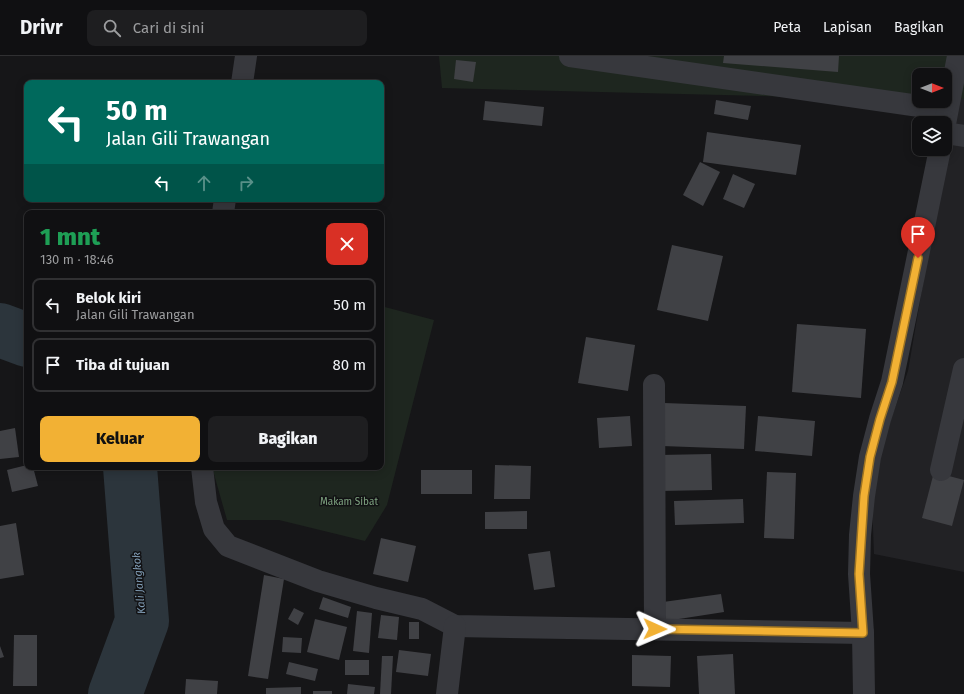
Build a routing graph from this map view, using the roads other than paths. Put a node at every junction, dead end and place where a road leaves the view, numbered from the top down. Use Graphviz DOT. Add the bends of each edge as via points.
graph roads {
  1 [pos="246,56"];
  2 [pos="570,56"];
  3 [pos="958,56"];
  4 [pos="242,80"];
  5 [pos="940,116"];
  6 [pos="946,116"];
  7 [pos="952,134"];
  8 [pos="964,136"];
  9 [pos="939,156"];
  10 [pos="964,369"];
  11 [pos="654,385"];
  12 [pos="202,470"];
  13 [pos="941,470"];
  14 [pos="455,626"];
  15 [pos="655,629"];
  16 [pos="863,633"];
  17 [pos="447,694"];
  18 [pos="864,694"];
  1 -- 4 [label="street"];
  2 -- 5 [label="street"];
  3 -- 6 [label="street"];
  7 -- 8 [label="street"];
  9 -- 16 [label="street" via="892,382 870,457 864,496 859,574"];
  10 -- 13 [label="street"];
  11 -- 15 [label="street"];
  12 -- 14 [label="street" via="206,502 214,528 228,546 318,581 422,609"];
  14 -- 15 [label="street"];
  14 -- 17 [label="street"];
  15 -- 16 [label="street"];
  16 -- 18 [label="street"];
}
